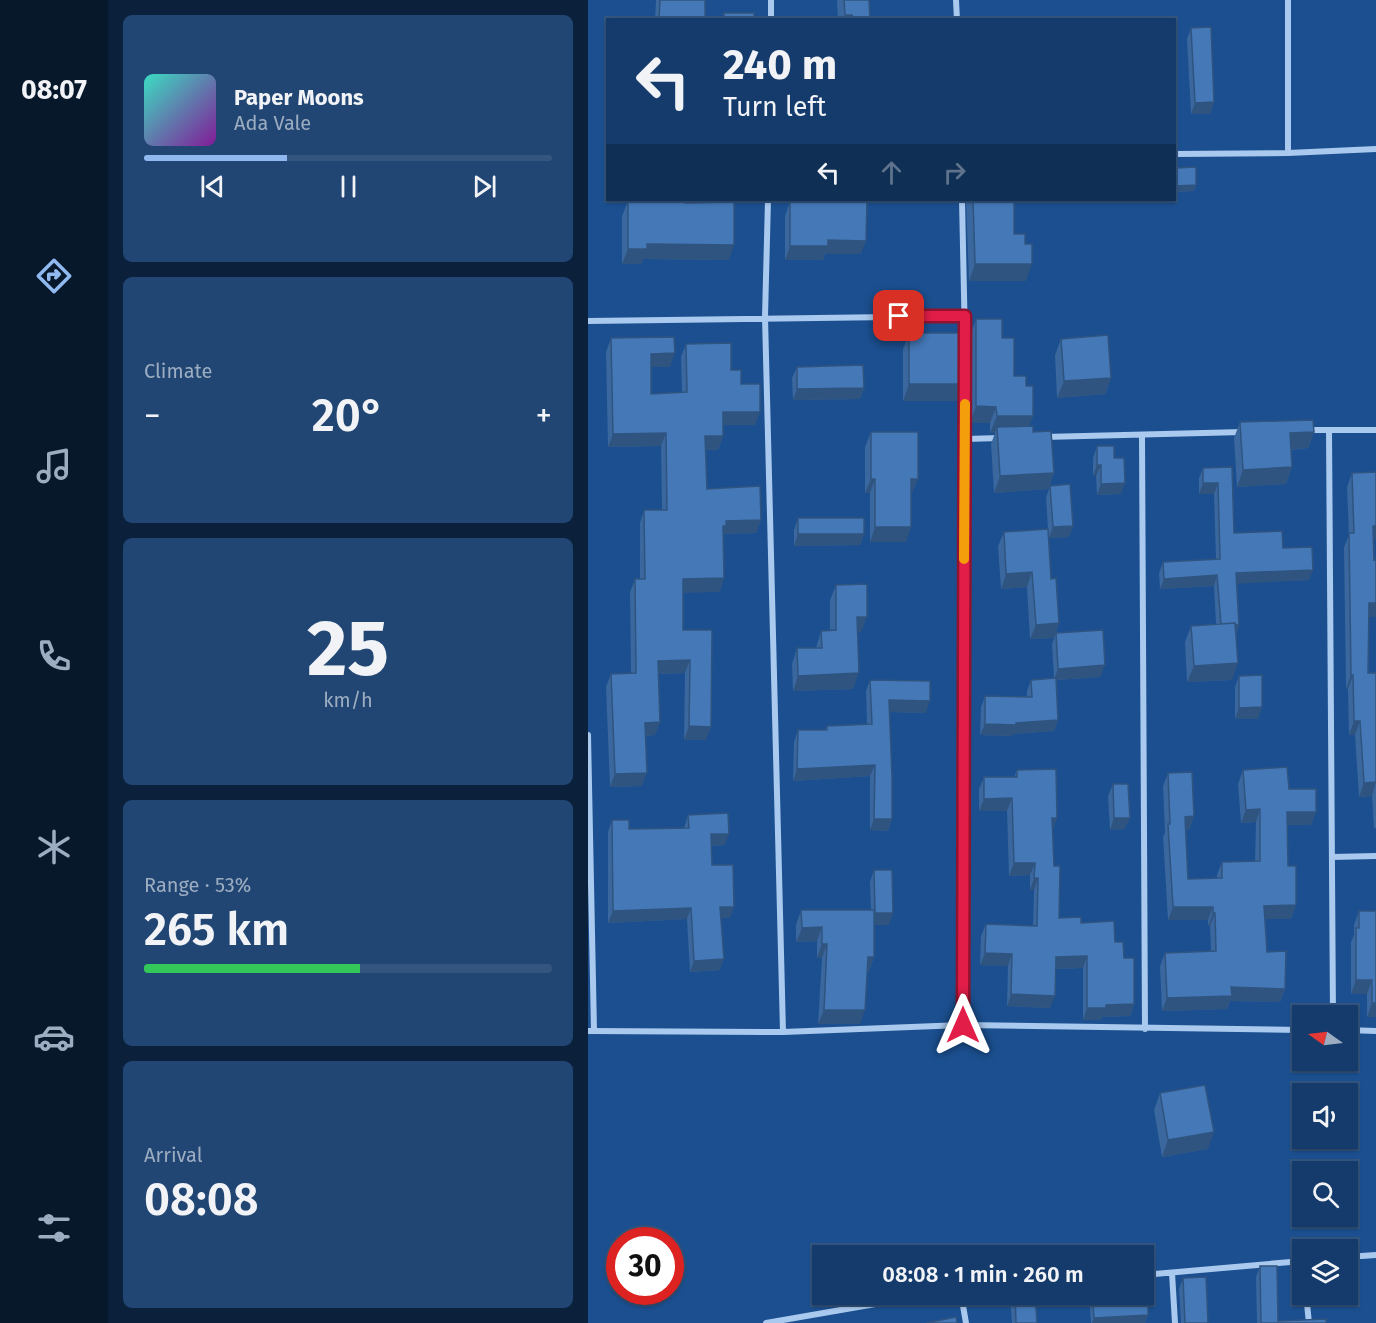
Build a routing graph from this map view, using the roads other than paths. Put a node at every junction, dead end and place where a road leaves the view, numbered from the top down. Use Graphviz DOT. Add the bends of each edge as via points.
graph roads {
  1 [pos="771,0"];
  2 [pos="956,0"];
  3 [pos="1288,0"];
  4 [pos="771,18"];
  5 [pos="957,18"];
  6 [pos="1376,149"];
  7 [pos="1288,153"];
  8 [pos="1176,154"];
  9 [pos="768,201"];
  10 [pos="962,201"];
  11 [pos="965,316"];
  12 [pos="765,317"];
  13 [pos="588,321"];
  14 [pos="965,350"];
  15 [pos="965,372"];
  16 [pos="1305,430"];
  17 [pos="1329,430"];
  18 [pos="1376,430"];
  19 [pos="1247,432"];
  20 [pos="1142,435"];
  21 [pos="1012,438"];
  22 [pos="1036,438"];
  23 [pos="965,439"];
  24 [pos="588,735"];
  25 [pos="1376,856"];
  26 [pos="1332,857"];
  27 [pos="1333,1005"];
  28 [pos="963,1025"];
  29 [pos="1145,1029"];
  30 [pos="591,1030"];
  31 [pos="1292,1030"];
  32 [pos="1358,1030"];
  33 [pos="1376,1031"];
  34 [pos="783,1032"];
  35 [pos="1376,1255"];
  36 [pos="1358,1256"];
  37 [pos="1292,1262"];
  38 [pos="1172,1273"];
  39 [pos="1154,1274"];
  40 [pos="874,1305"];
  41 [pos="963,1305"];
  42 [pos="1307,1305"];
  43 [pos="794,1320"];
  44 [pos="766,1323"];
  45 [pos="966,1323"];
  46 [pos="1174,1323"];
  47 [pos="1309,1323"];
  1 -- 4 [label="street"];
  2 -- 5 [label="street"];
  3 -- 7 [label="street"];
  6 -- 7 [label="street"];
  7 -- 8 [label="street"];
  9 -- 12 [label="street"];
  10 -- 11 [label="street"];
  11 -- 12 [label="street"];
  11 -- 14 [label="street"];
  12 -- 13 [label="street"];
  12 -- 34 [label="street"];
  15 -- 23 [label="street"];
  16 -- 17 [label="street"];
  17 -- 18 [label="street"];
  17 -- 26 [label="street"];
  19 -- 20 [label="street"];
  20 -- 22 [label="street"];
  20 -- 29 [label="street"];
  21 -- 23 [label="street"];
  23 -- 28 [label="street"];
  24 -- 30 [label="street"];
  25 -- 26 [label="street"];
  26 -- 27 [label="street"];
  28 -- 29 [label="street"];
  28 -- 34 [label="street"];
  29 -- 31 [label="street"];
  30 -- 34 [label="street"];
  32 -- 33 [label="street"];
  35 -- 36 [label="street"];
  37 -- 38 [label="street"];
  38 -- 39 [label="street"];
  38 -- 46 [label="street"];
  40 -- 43 [label="street"];
  41 -- 45 [label="street"];
  42 -- 47 [label="street"];
  43 -- 44 [label="street"];
}
